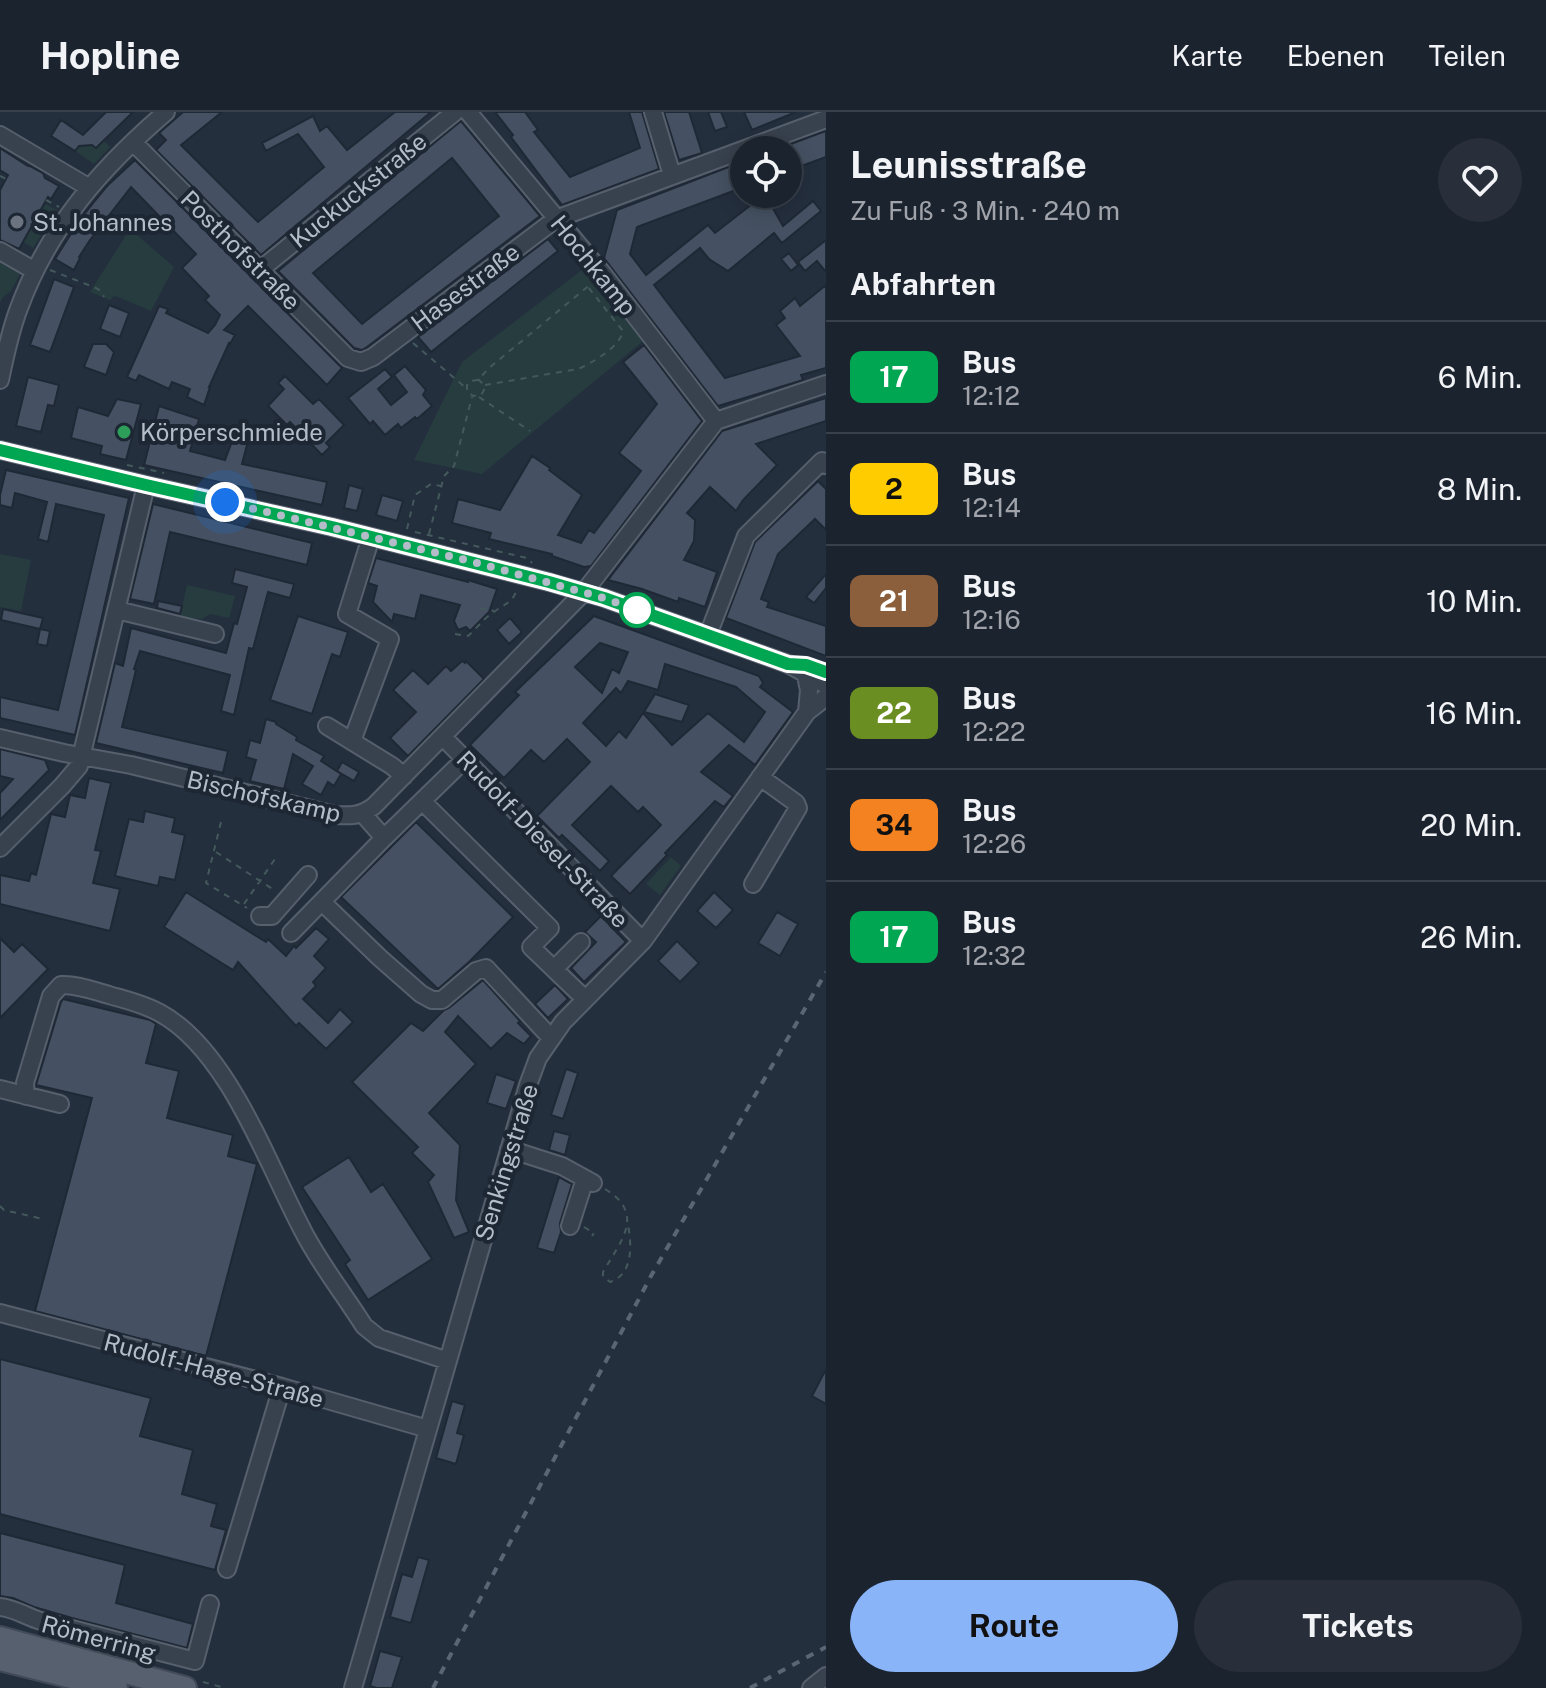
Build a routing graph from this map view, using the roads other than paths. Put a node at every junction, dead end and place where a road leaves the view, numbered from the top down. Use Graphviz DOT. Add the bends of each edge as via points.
graph roads {
  1 [pos="166,112"];
  2 [pos="455,112"];
  3 [pos="468,112"];
  4 [pos="653,112"];
  5 [pos="826,119"];
  6 [pos="0,135"];
  7 [pos="133,142"];
  8 [pos="672,175"];
  9 [pos="88,187"];
  10 [pos="556,219"];
  11 [pos="0,251"];
  12 [pos="36,268"];
  13 [pos="261,269"];
  14 [pos="348,358"];
  15 [pos="0,380"];
  16 [pos="826,384"];
  17 [pos="716,421"];
  18 [pos="0,450"];
  19 [pos="826,465"];
  20 [pos="146,485"];
  21 [pos="371,537"];
  22 [pos="584,592"];
  23 [pos="117,610"];
  24 [pos="215,634"];
  25 [pos="708,635"];
  26 [pos="788,664"];
  27 [pos="826,672"];
  28 [pos="806,676"];
  29 [pos="826,685"];
  30 [pos="826,697"];
  31 [pos="807,712"];
  32 [pos="327,726"];
  33 [pos="443,737"];
  34 [pos="0,738"];
  35 [pos="352,741"];
  36 [pos="81,755"];
  37 [pos="465,759"];
  38 [pos="404,776"];
  39 [pos="760,777"];
  40 [pos="422,801"];
  41 [pos="363,814"];
  42 [pos="384,838"];
  43 [pos="0,848"];
  44 [pos="308,875"];
  45 [pos="753,884"];
  46 [pos="322,902"];
  47 [pos="260,916"];
  48 [pos="291,933"];
  49 [pos="643,941"];
  50 [pos="581,942"];
  51 [pos="554,969"];
  52 [pos="585,999"];
  53 [pos="551,1038"];
  54 [pos="0,1089"];
  55 [pos="26,1096"];
  56 [pos="60,1104"];
  57 [pos="509,1149"];
  58 [pos="570,1226"];
  59 [pos="0,1313"];
  60 [pos="448,1361"];
  61 [pos="282,1387"];
  62 [pos="428,1429"];
  63 [pos="227,1569"];
  64 [pos="210,1604"];
  65 [pos="0,1607"];
  66 [pos="0,1638"];
  67 [pos="0,1659"];
  68 [pos="826,1676"];
  69 [pos="116,1688"];
  70 [pos="185,1688"];
  71 [pos="353,1688"];
  72 [pos="811,1688"];
  1 -- 7 [label="street"];
  2 -- 13 [label="street, Kuckuckstraße"];
  3 -- 10 [label="street, Hochkamp"];
  4 -- 8 [label="street"];
  5 -- 8 [label="street, Hasestraße"];
  6 -- 9 [label="street"];
  7 -- 9 [label="street"];
  7 -- 13 [label="street, Posthofstraße"];
  8 -- 10 [label="street, Hasestraße"];
  9 -- 12 [label="street"];
  10 -- 14 [label="street, Hasestraße" via="366,361"];
  10 -- 17 [label="street, Hochkamp"];
  11 -- 12 [label="street"];
  12 -- 15 [label="street" via="14,323"];
  13 -- 14 [label="street, Posthofstraße"];
  16 -- 17 [label="street"];
  17 -- 22 [label="street, Bischofskamp"];
  18 -- 20 [label="street"];
  19 -- 25 [label="street" via="822,461 746,536"];
  20 -- 21 [label="street"];
  20 -- 23 [label="street"];
  21 -- 22 [label="street"];
  21 -- 35 [label="street" via="347,614 390,639"];
  22 -- 25 [label="street"];
  22 -- 33 [label="street, Bischofskamp"];
  23 -- 24 [label="street"];
  23 -- 36 [label="street"];
  25 -- 26 [label="street"];
  26 -- 27 [label="street"];
  26 -- 28 [label="street"];
  28 -- 29 [label="street"];
  28 -- 31 [label="street"];
  30 -- 31 [label="street, Senkingstraße"];
  31 -- 39 [label="street, Senkingstraße"];
  32 -- 35 [label="street"];
  33 -- 37 [label="street, Rudolf-Diesel-Straße"];
  33 -- 38 [label="street, Bischofskamp"];
  34 -- 36 [label="street, Bischofskamp"];
  35 -- 38 [label="street"];
  36 -- 41 [label="street, Bischofskamp" via="333,820"];
  36 -- 43 [label="street" via="74,774"];
  37 -- 40 [label="street"];
  37 -- 49 [label="street, Rudolf-Diesel-Straße"];
  38 -- 41 [label="street, Bischofskamp"];
  39 -- 45 [label="street" via="798,808"];
  39 -- 49 [label="street, Senkingstraße"];
  40 -- 42 [label="street"];
  40 -- 51 [label="street" via="550,928 531,947"];
  41 -- 42 [label="street"];
  42 -- 46 [label="street"];
  44 -- 47 [label="street" via="272,916"];
  46 -- 48 [label="street"];
  46 -- 53 [label="street" via="427,998 442,1000 486,968"];
  49 -- 52 [label="street, Senkingstraße"];
  50 -- 51 [label="street"];
  51 -- 52 [label="street"];
  52 -- 53 [label="street, Senkingstraße"];
  53 -- 57 [label="street, Senkingstraße" via="538,1058"];
  54 -- 55 [label="street"];
  55 -- 56 [label="street"];
  55 -- 60 [label="street" via="25,1083 51,996 61,985 132,1001 162,1014 198,1046 233,1093 303,1231 364,1326 379,1338"];
  57 -- 58 [label="street" via="589,1181"];
  57 -- 60 [label="street, Senkingstraße"];
  59 -- 61 [label="street, Rudolf-Hage-Straße"];
  60 -- 62 [label="street, Senkingstraße"];
  61 -- 62 [label="street, Rudolf-Hage-Straße"];
  61 -- 63 [label="street"];
  62 -- 71 [label="street, Senkingstraße"];
  64 -- 65 [label="street" via="195,1661"];
  66 -- 70 [label="main road, Römerring"];
  67 -- 69 [label="main road, Römerring"];
  68 -- 72 [label="street"];
}
